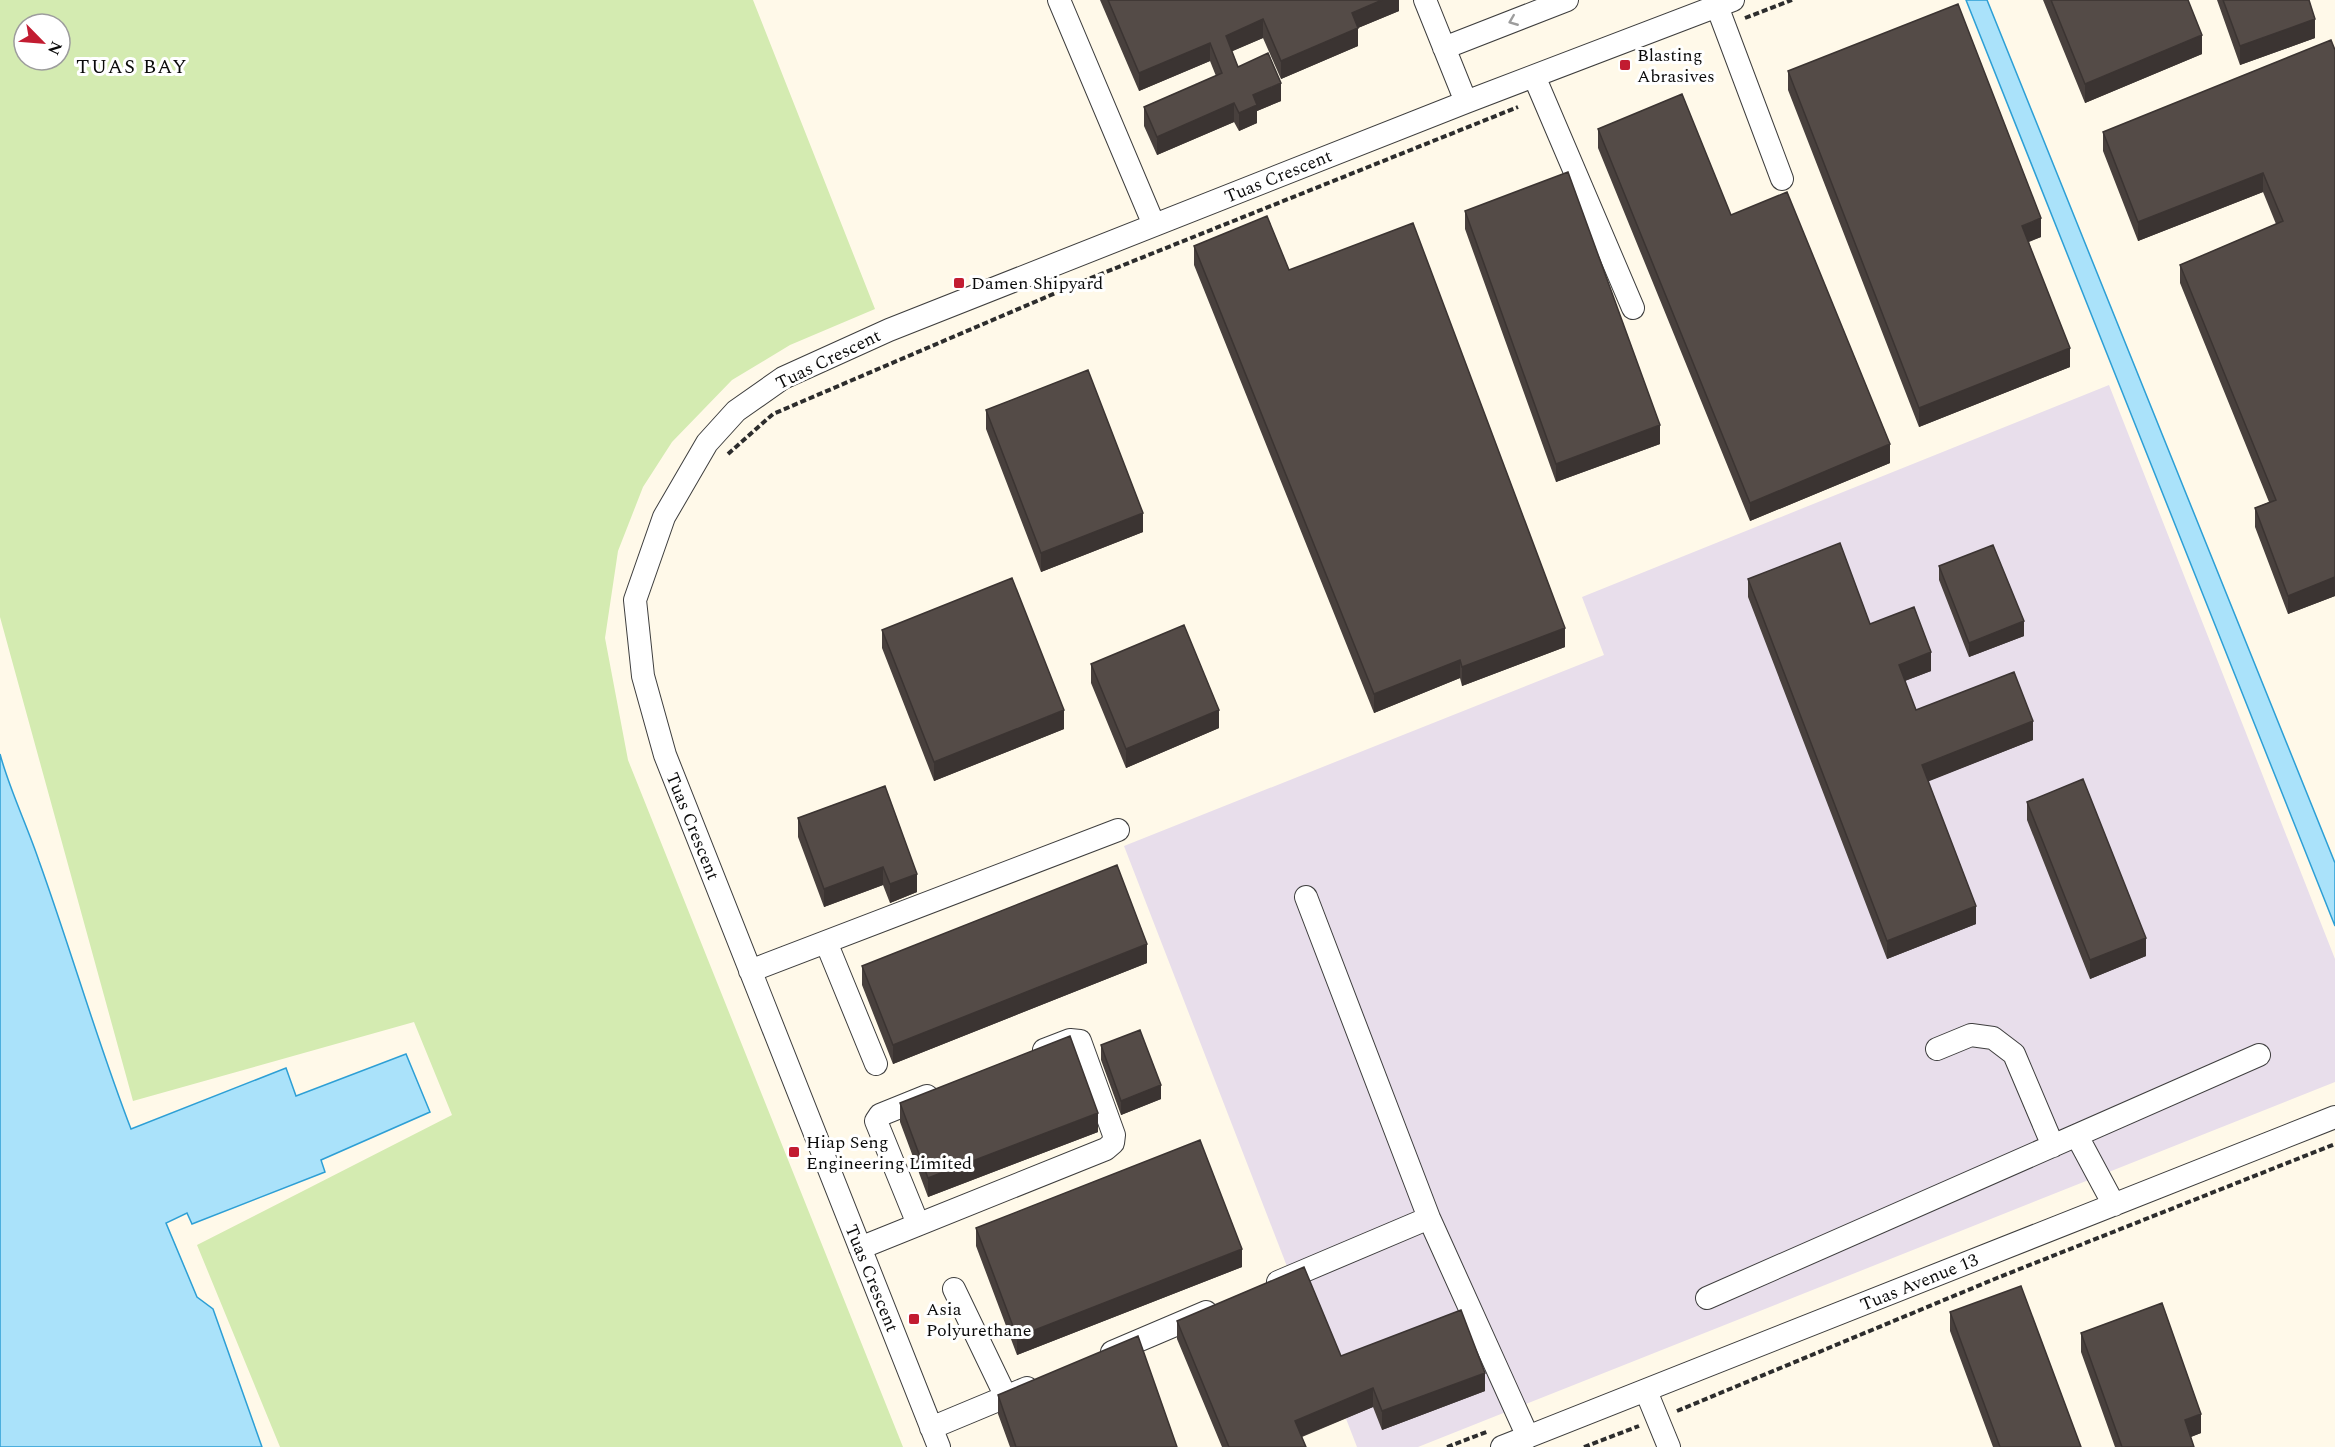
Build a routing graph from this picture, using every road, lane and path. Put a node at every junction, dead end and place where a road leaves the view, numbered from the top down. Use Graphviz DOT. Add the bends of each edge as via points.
graph roads {
  1 [pos="1059,0"];
  2 [pos="1425,0"];
  3 [pos="1567,0"];
  4 [pos="1792,0"];
  5 [pos="1725,10"];
  6 [pos="1444,48"];
  7 [pos="1534,76"];
  8 [pos="1543,97"];
  9 [pos="1466,102"];
  10 [pos="1782,179"];
  11 [pos="1154,225"];
  12 [pos="1633,308"];
  13 [pos="723,459"];
  14 [pos="1118,830"];
  15 [pos="1306,897"];
  16 [pos="826,942"];
  17 [pos="750,971"];
  18 [pos="1937,1049"];
  19 [pos="2259,1055"];
  20 [pos="1028,1056"];
  21 [pos="876,1064"];
  22 [pos="943,1090"];
  23 [pos="2335,1117"];
  24 [pos="2077,1136"];
  25 [pos="2335,1144"];
  26 [pos="2053,1146"];
  27 [pos="2114,1205"];
  28 [pos="1429,1218"];
  29 [pos="918,1224"];
  30 [pos="859,1263"];
  31 [pos="954,1289"];
  32 [pos="1255,1291"];
  33 [pos="1707,1298"];
  34 [pos="1223,1305"];
  35 [pos="1093,1360"];
  36 [pos="1049,1378"];
  37 [pos="1646,1391"];
  38 [pos="1006,1397"];
  39 [pos="1657,1419"];
  40 [pos="1528,1437"];
  41 [pos="935,1438"];
  42 [pos="1502,1447"];
  43 [pos="1584,1447"];
  44 [pos="1669,1447"];
  1 -- 11 [label="street"];
  2 -- 6 [label="street"];
  3 -- 6 [label="street, one-way"];
  4 -- 5 [label="path"];
  5 -- 7 [label="street, Tuas Crescent"];
  5 -- 10 [label="street"];
  6 -- 9 [label="street"];
  7 -- 8 [label="street"];
  7 -- 9 [label="street, Tuas Crescent"];
  8 -- 12 [label="street"];
  8 -- 13 [label="path" via="1086,280 773,414"];
  9 -- 11 [label="street, Tuas Crescent"];
  11 -- 17 [label="street, Tuas Crescent" via="889,330 783,378 736,411 708,443 664,517 635,600 643,676 665,755"];
  14 -- 16 [label="street"];
  15 -- 28 [label="street"];
  16 -- 17 [label="street"];
  16 -- 21 [label="street"];
  17 -- 30 [label="street, Tuas Crescent"];
  18 -- 26 [label="street" via="1971,1035 1994,1038 2014,1054"];
  19 -- 24 [label="street"];
  20 -- 29 [label="street" via="1075,1038 1080,1041 1114,1135 1113,1143"];
  22 -- 29 [label="street" via="880,1114 876,1121"];
  23 -- 27 [label="street, Tuas Avenue 13"];
  24 -- 26 [label="street"];
  24 -- 27 [label="street"];
  25 -- 39 [label="path"];
  26 -- 33 [label="street"];
  27 -- 37 [label="street, Tuas Avenue 13"];
  28 -- 32 [label="street"];
  28 -- 40 [label="street"];
  29 -- 30 [label="street"];
  30 -- 41 [label="street, Tuas Crescent"];
  31 -- 38 [label="street"];
  34 -- 35 [label="street"];
  36 -- 38 [label="street"];
  37 -- 39 [label="street"];
  37 -- 40 [label="street, Tuas Avenue 13"];
  38 -- 41 [label="street"];
  39 -- 43 [label="path"];
  39 -- 44 [label="street"];
  40 -- 42 [label="street, Tuas Avenue 13"];
}
